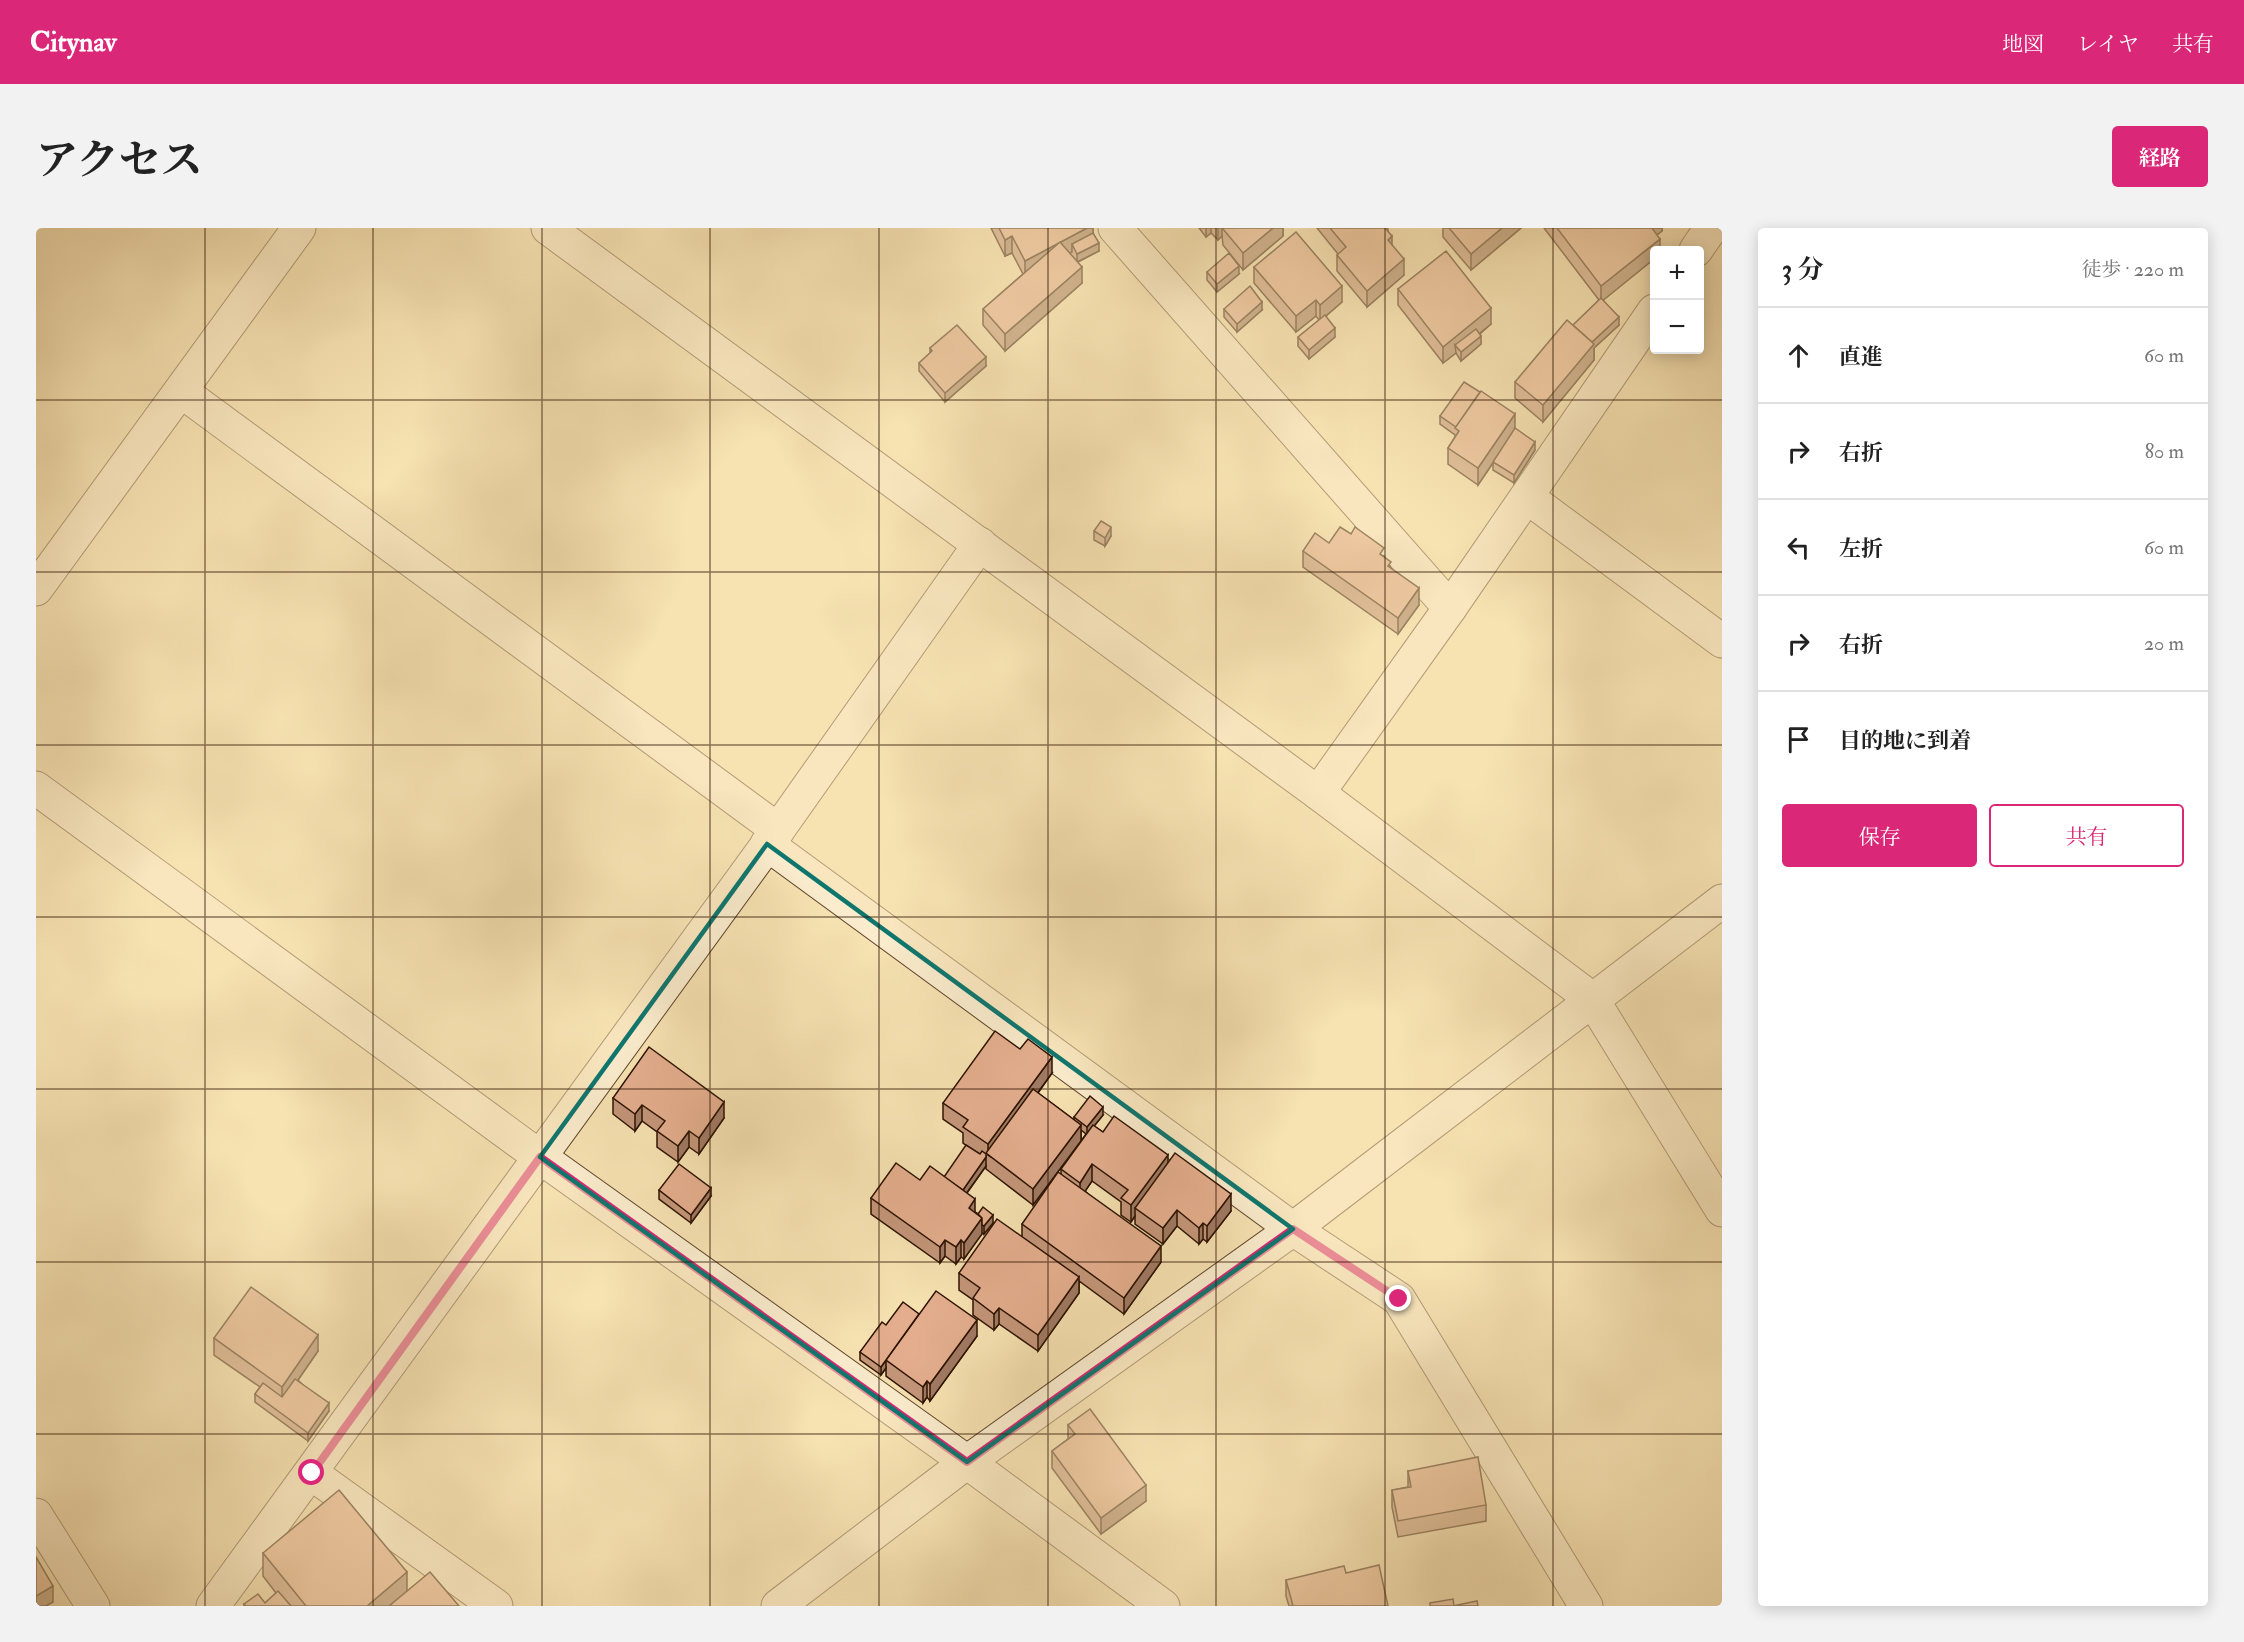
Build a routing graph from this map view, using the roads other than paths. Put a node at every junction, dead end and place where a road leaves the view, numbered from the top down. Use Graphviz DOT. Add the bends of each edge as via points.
graph roads {
  1 [pos="299,228"];
  2 [pos="548,228"];
  3 [pos="1116,228"];
  4 [pos="1712,228"];
  5 [pos="1699,246"];
  6 [pos="1650,317"];
  7 [pos="181,392"];
  8 [pos="1527,497"];
  9 [pos="980,544"];
  10 [pos="36,589"];
  11 [pos="1450,608"];
  12 [pos="1722,641"];
  13 [pos="36,788"];
  14 [pos="1317,793"];
  15 [pos="773,837"];
  16 [pos="1722,901"];
  17 [pos="1592,999"];
  18 [pos="540,1157"];
  19 [pos="1722,1210"];
  20 [pos="1293,1229"];
  21 [pos="967,1462"];
  22 [pos="312,1473"];
  23 [pos="36,1515"];
  24 [pos="93,1606"];
  25 [pos="213,1606"];
  26 [pos="496,1606"];
  27 [pos="778,1606"];
  28 [pos="1163,1606"];
  29 [pos="1586,1606"];
  1 -- 7 [label="street"];
  2 -- 9 [label="street"];
  3 -- 11 [label="street"];
  4 -- 5 [label="street"];
  6 -- 8 [label="street"];
  7 -- 10 [label="street"];
  7 -- 15 [label="street"];
  8 -- 11 [label="street"];
  8 -- 12 [label="street"];
  9 -- 14 [label="street"];
  9 -- 15 [label="street"];
  11 -- 14 [label="street"];
  13 -- 18 [label="street"];
  14 -- 17 [label="street"];
  15 -- 18 [label="street"];
  15 -- 20 [label="street"];
  16 -- 17 [label="street"];
  17 -- 19 [label="street"];
  17 -- 20 [label="street"];
  18 -- 21 [label="street"];
  18 -- 22 [label="street"];
  20 -- 21 [label="street"];
  20 -- 29 [label="street" via="1399,1299"];
  21 -- 27 [label="street"];
  21 -- 28 [label="street"];
  22 -- 25 [label="street"];
  22 -- 26 [label="street"];
  23 -- 24 [label="street"];
}
